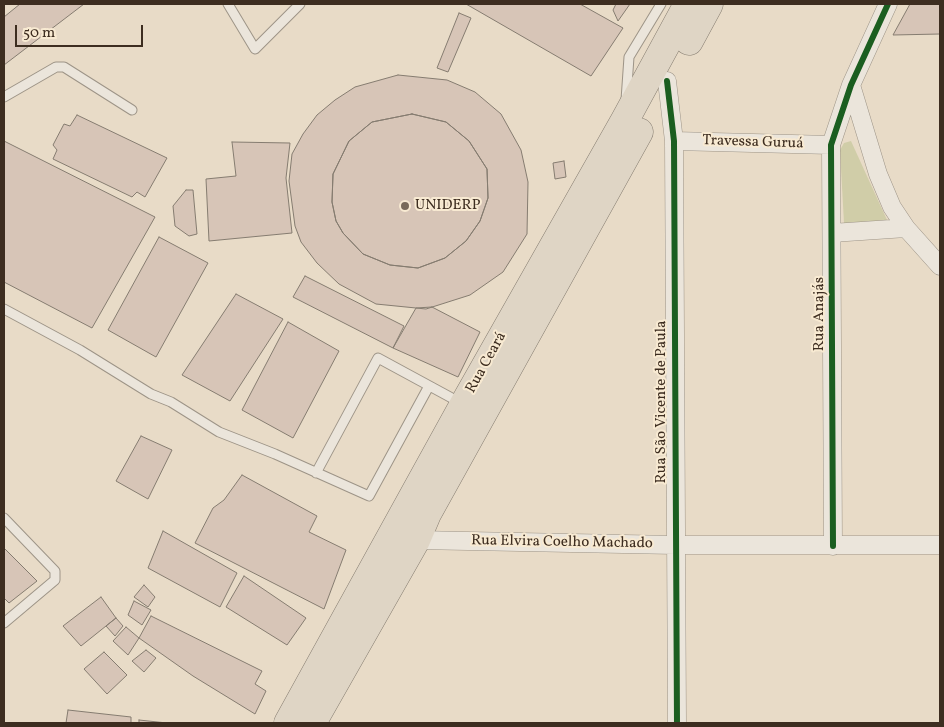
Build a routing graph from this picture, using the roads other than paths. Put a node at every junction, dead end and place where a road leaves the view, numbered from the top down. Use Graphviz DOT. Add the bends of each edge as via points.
graph roads {
  1 [pos="228,4"];
  2 [pos="300,4"];
  3 [pos="661,4"];
  4 [pos="688,4"];
  5 [pos="709,4"];
  6 [pos="888,4"];
  7 [pos="667,81"];
  8 [pos="852,86"];
  9 [pos="4,97"];
  10 [pos="132,110"];
  11 [pos="625,120"];
  12 [pos="674,141"];
  13 [pos="831,145"];
  14 [pos="906,228"];
  15 [pos="832,234"];
  16 [pos="940,266"];
  17 [pos="4,309"];
  18 [pos="429,386"];
  19 [pos="464,404"];
  20 [pos="316,473"];
  21 [pos="4,518"];
  22 [pos="405,536"];
  23 [pos="675,545"];
  24 [pos="940,545"];
  25 [pos="833,546"];
  26 [pos="4,623"];
  27 [pos="288,723"];
  28 [pos="312,723"];
  29 [pos="677,723"];
  1 -- 2 [label="lane" via="256,49"];
  3 -- 11 [label="lane" via="629,57"];
  4 -- 11 [label="main road, Rua Ceará"];
  5 -- 7 [label="main road, Rua Ceará"];
  6 -- 8 [label="street, Rua Anajás"];
  7 -- 12 [label="street, Rua São Vicente de Paula"];
  7 -- 22 [label="main road, Rua Ceará" via="427,514"];
  8 -- 13 [label="street, Rua Anajás"];
  8 -- 14 [label="street" via="878,174 892,207"];
  9 -- 10 [label="lane" via="56,67 64,67"];
  11 -- 19 [label="main road, Rua Ceará"];
  12 -- 13 [label="street, Travessa Guruá"];
  12 -- 23 [label="street, Rua São Vicente de Paula"];
  13 -- 15 [label="street, Rua Anajás"];
  14 -- 15 [label="street"];
  14 -- 16 [label="street"];
  15 -- 25 [label="street, Rua Anajás"];
  17 -- 20 [label="lane" via="219,432"];
  18 -- 19 [label="lane"];
  18 -- 20 [label="lane" via="369,496"];
  18 -- 20 [label="lane" via="378,358"];
  19 -- 22 [label="main road, Rua Ceará"];
  21 -- 26 [label="lane" via="55,571 55,580"];
  22 -- 23 [label="street, Rua Elvira Coelho Machado"];
  22 -- 27 [label="main road, Rua Ceará"];
  22 -- 28 [label="main road, Rua Ceará"];
  23 -- 25 [label="street, Rua Elvira Coelho Machado"];
  23 -- 29 [label="street, Rua São Vicente de Paula"];
  24 -- 25 [label="street, Rua Elvira Coelho Machado"];
}
